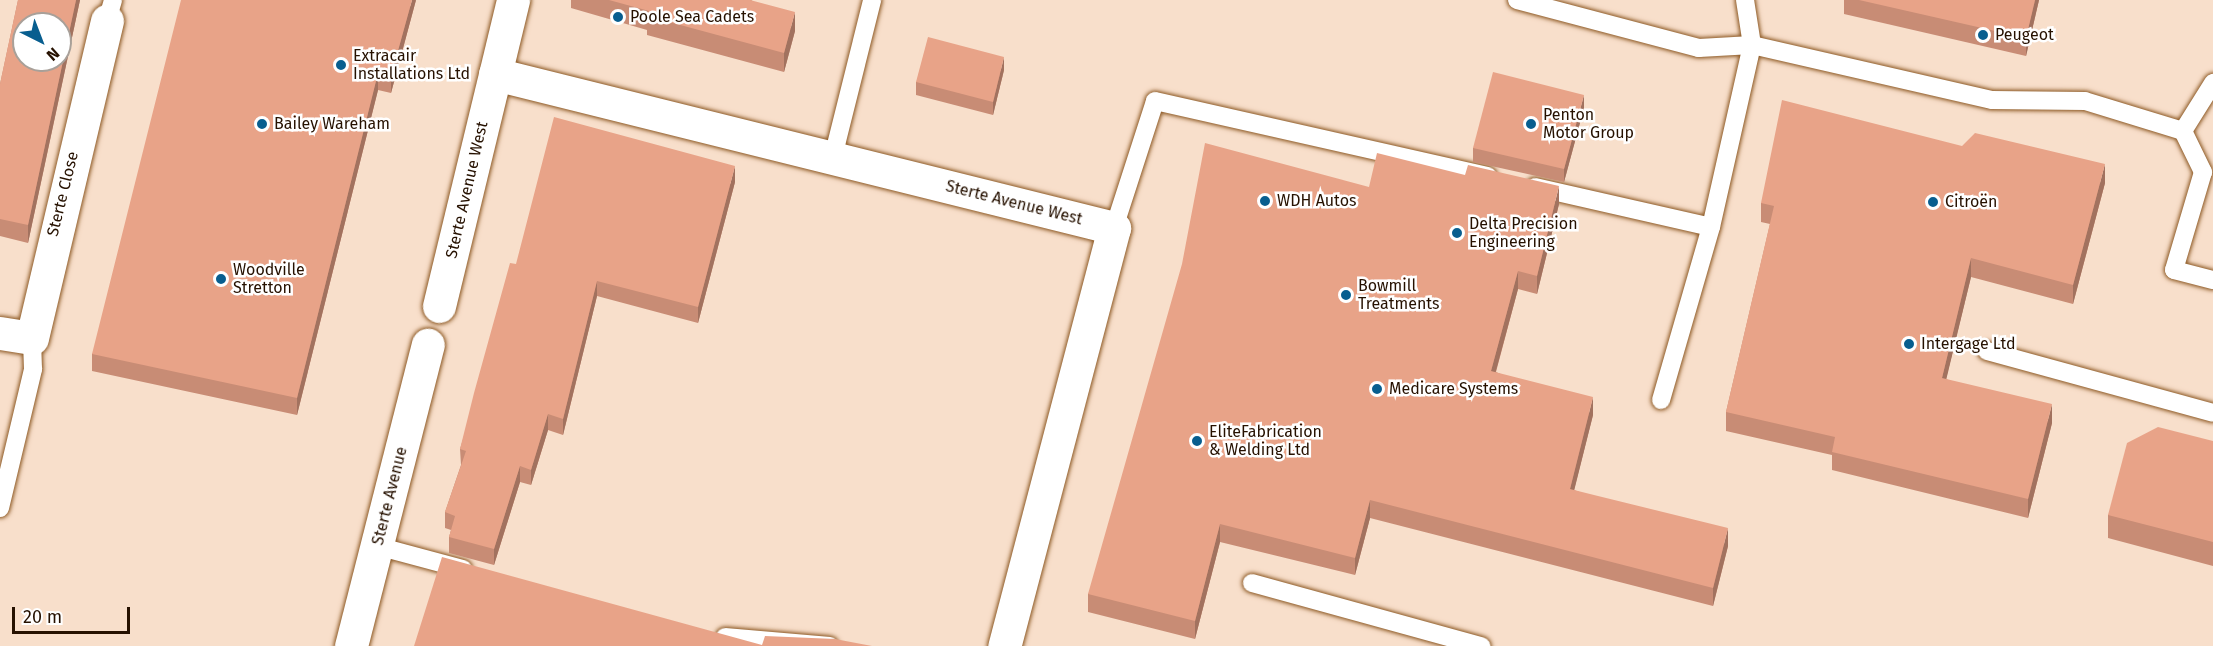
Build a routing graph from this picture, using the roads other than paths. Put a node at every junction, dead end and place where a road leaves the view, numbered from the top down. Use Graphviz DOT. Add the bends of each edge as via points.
graph roads {
  1 [pos="513,0"];
  2 [pos="872,0"];
  3 [pos="1516,0"];
  4 [pos="1745,0"];
  5 [pos="110,11"];
  6 [pos="1752,45"];
  7 [pos="495,74"];
  8 [pos="2213,83"];
  9 [pos="2183,131"];
  10 [pos="832,157"];
  11 [pos="1711,227"];
  12 [pos="1114,228"];
  13 [pos="2213,280"];
  14 [pos="439,306"];
  15 [pos="0,333"];
  16 [pos="32,338"];
  17 [pos="428,345"];
  18 [pos="1987,351"];
  19 [pos="1661,400"];
  20 [pos="2213,413"];
  21 [pos="0,508"];
  22 [pos="377,546"];
  23 [pos="481,574"];
  24 [pos="1252,583"];
  25 [pos="709,633"];
  26 [pos="351,646"];
  27 [pos="830,646"];
  28 [pos="1004,646"];
  29 [pos="1481,646"];
  1 -- 7 [label="street, Sterte Avenue West"];
  2 -- 10 [label="lane"];
  3 -- 6 [label="lane" via="1699,48"];
  4 -- 6 [label="lane"];
  5 -- 16 [label="street, Sterte Close"];
  6 -- 9 [label="lane" via="1992,100 2085,102"];
  6 -- 11 [label="lane"];
  7 -- 10 [label="street, Sterte Avenue West"];
  7 -- 14 [label="street, Sterte Avenue West"];
  8 -- 9 [label="lane"];
  9 -- 13 [label="lane" via="2203,172 2174,270"];
  10 -- 12 [label="street, Sterte Avenue West"];
  11 -- 12 [label="lane" via="1155,101"];
  11 -- 19 [label="lane"];
  12 -- 28 [label="street"];
  15 -- 16 [label="street"];
  16 -- 21 [label="lane" via="33,369"];
  17 -- 22 [label="street, Sterte Avenue"];
  18 -- 20 [label="lane"];
  22 -- 23 [label="lane"];
  22 -- 26 [label="street, Sterte Avenue"];
  24 -- 29 [label="lane"];
  25 -- 27 [label="lane" via="743,641"];
}
